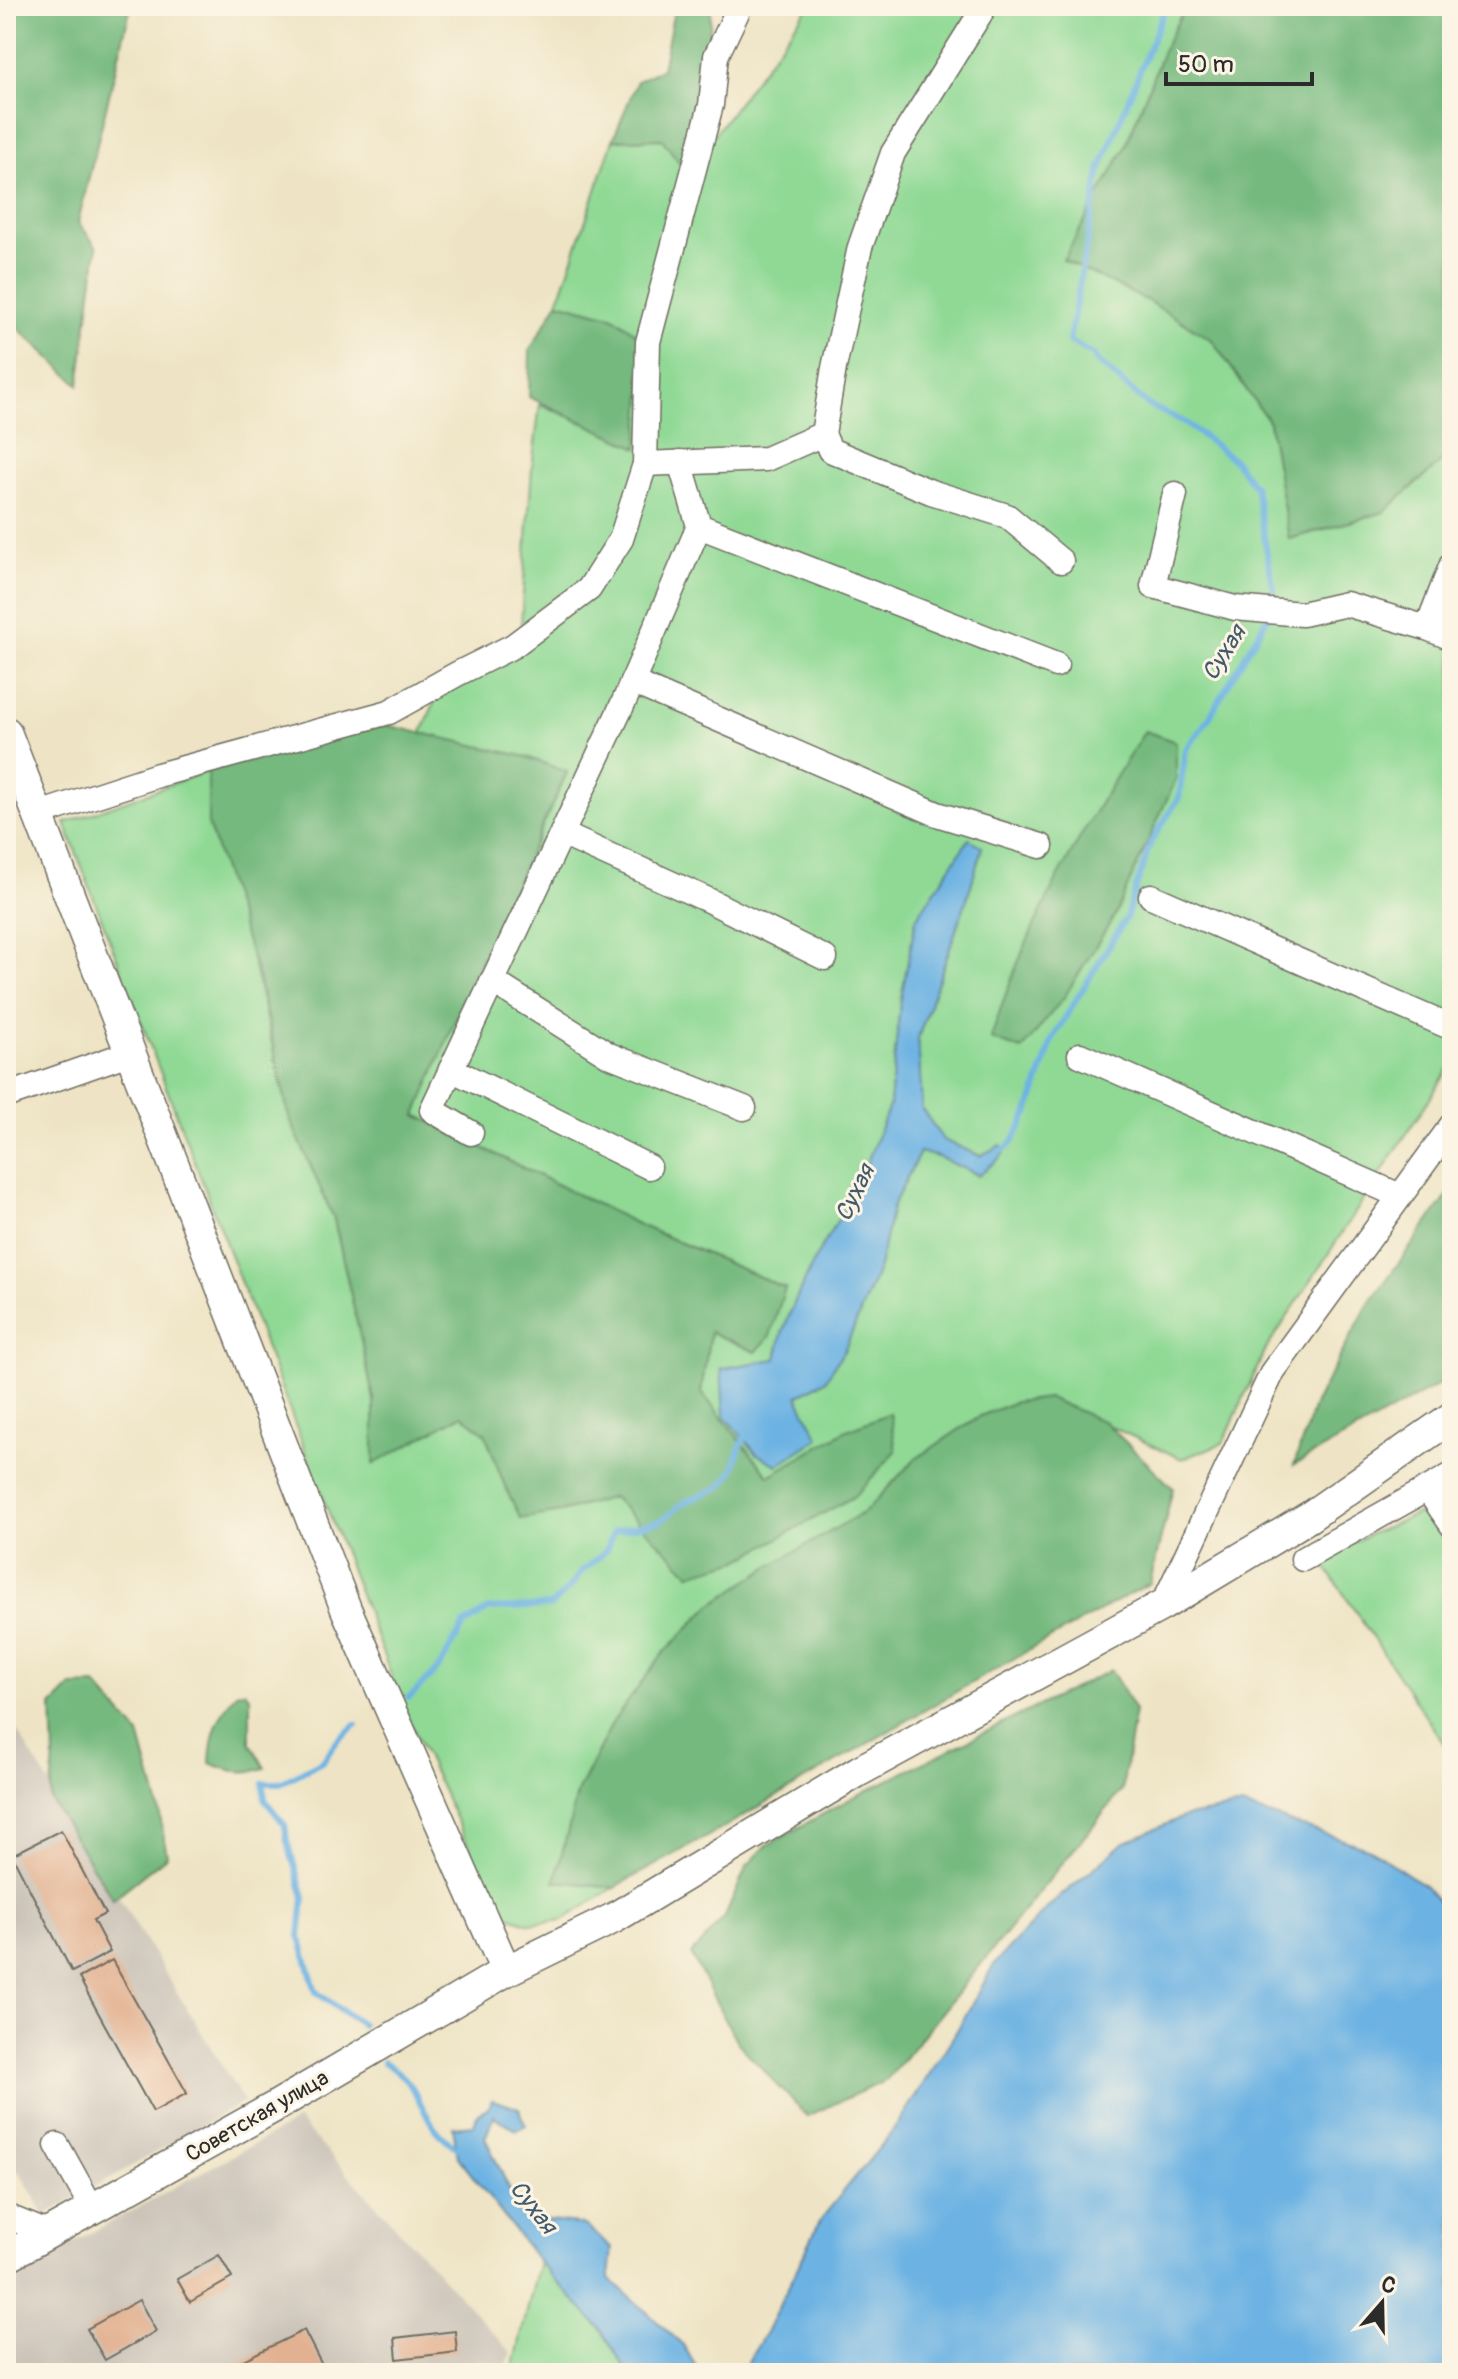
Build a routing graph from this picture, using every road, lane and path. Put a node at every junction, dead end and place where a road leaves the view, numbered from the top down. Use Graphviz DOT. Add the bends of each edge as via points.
graph roads {
  1 [pos="740,6"];
  2 [pos="985,6"];
  3 [pos="823,434"];
  4 [pos="680,462"];
  5 [pos="645,464"];
  6 [pos="1175,494"];
  7 [pos="699,526"];
  8 [pos="1061,561"];
  9 [pos="1452,564"];
  10 [pos="1427,628"];
  11 [pos="1452,638"];
  12 [pos="1056,665"];
  13 [pos="632,682"];
  14 [pos="6,732"];
  15 [pos="39,814"];
  16 [pos="562,834"];
  17 [pos="1041,846"];
  18 [pos="1151,896"];
  19 [pos="825,958"];
  20 [pos="492,981"];
  21 [pos="1452,1028"];
  22 [pos="129,1053"];
  23 [pos="1080,1055"];
  24 [pos="451,1069"];
  25 [pos="6,1096"];
  26 [pos="744,1108"];
  27 [pos="1452,1125"];
  28 [pos="471,1133"];
  29 [pos="649,1167"];
  30 [pos="1400,1196"];
  31 [pos="1449,1422"];
  32 [pos="1452,1475"];
  33 [pos="1427,1489"];
  34 [pos="1452,1525"];
  35 [pos="1303,1559"];
  36 [pos="1163,1605"];
  37 [pos="506,1971"];
  38 [pos="57,2145"];
  39 [pos="92,2208"];
  40 [pos="6,2216"];
  41 [pos="48,2233"];
  42 [pos="6,2257"];
  1 -- 5 [label="street" via="716,56 711,105 648,342"];
  2 -- 3 [label="street" via="893,153 860,247"];
  3 -- 4 [label="street" via="766,459"];
  3 -- 8 [label="street" via="830,450 931,492 1007,516"];
  4 -- 5 [label="street"];
  4 -- 7 [label="street"];
  5 -- 15 [label="street" via="621,539 589,589 513,646 389,712 158,775"];
  6 -- 10 [label="street" via="1153,586 1235,608 1302,614 1346,604"];
  7 -- 12 [label="street"];
  7 -- 13 [label="street"];
  9 -- 10 [label="street"];
  10 -- 11 [label="street"];
  13 -- 16 [label="street"];
  13 -- 17 [label="street" via="937,814"];
  14 -- 15 [label="main road"];
  15 -- 22 [label="main road"];
  16 -- 19 [label="street"];
  16 -- 20 [label="street"];
  18 -- 21 [label="street"];
  20 -- 24 [label="street"];
  20 -- 26 [label="street" via="609,1055"];
  22 -- 25 [label="street"];
  22 -- 37 [label="main road" via="346,1609"];
  23 -- 30 [label="street"];
  24 -- 28 [label="street" via="432,1110"];
  24 -- 29 [label="street"];
  27 -- 30 [label="street"];
  30 -- 36 [label="street" via="1273,1371"];
  31 -- 36 [label="main road, Советская улица" via="1309,1517"];
  32 -- 33 [label="street"];
  33 -- 34 [label="street"];
  33 -- 35 [label="street"];
  36 -- 37 [label="main road, Советская улица" via="859,1771 614,1918"];
  37 -- 39 [label="main road, Советская улица"];
  38 -- 39 [label="street"];
  39 -- 41 [label="main road, Советская улица"];
  40 -- 41 [label="street"];
  41 -- 42 [label="main road, Советская улица"];
}
